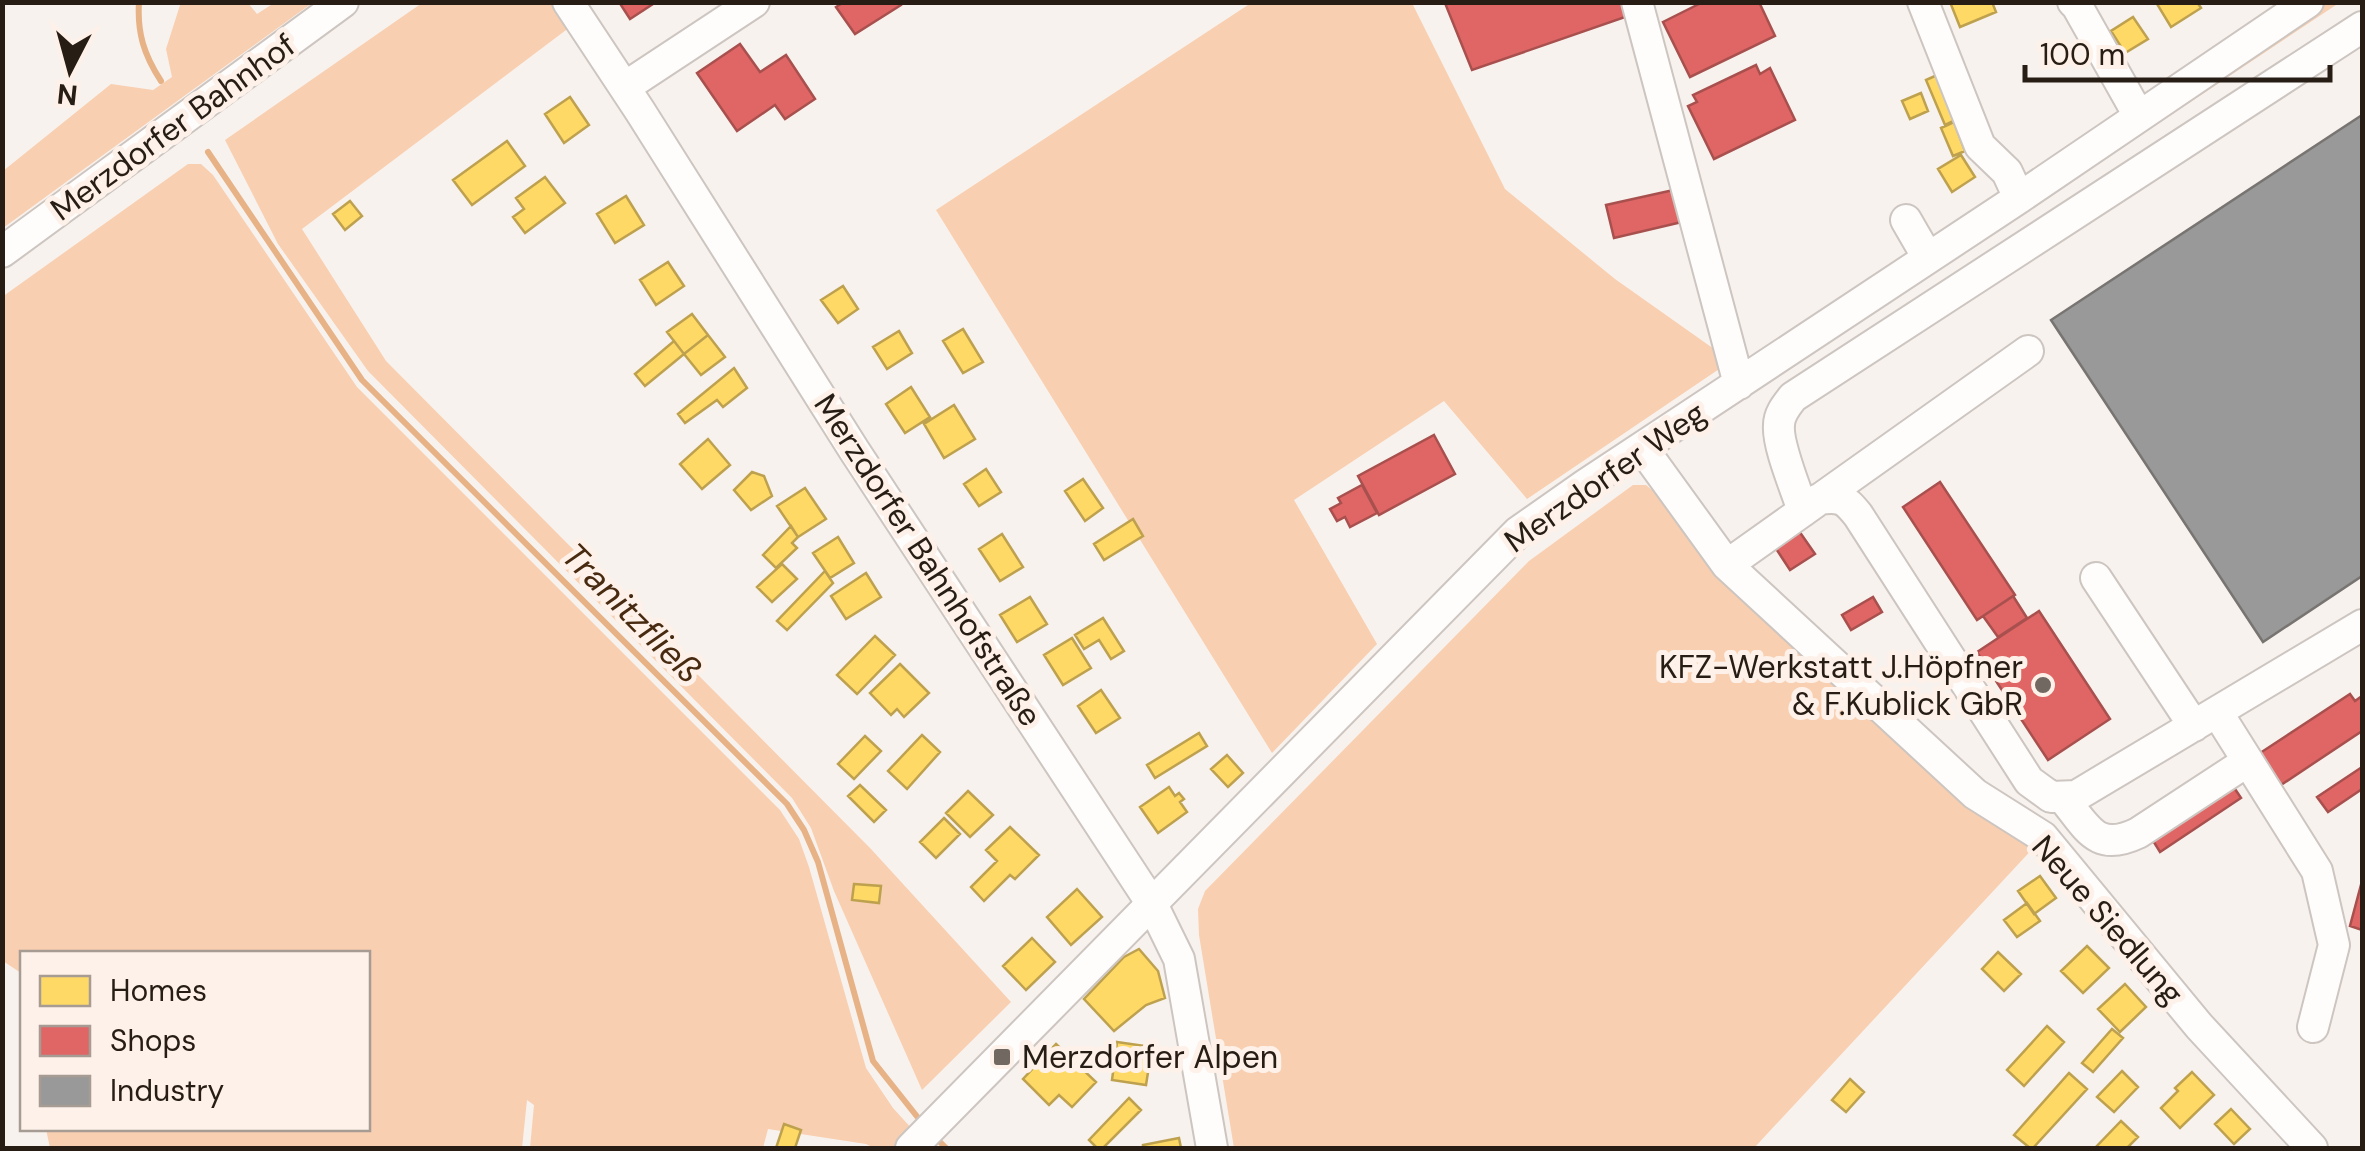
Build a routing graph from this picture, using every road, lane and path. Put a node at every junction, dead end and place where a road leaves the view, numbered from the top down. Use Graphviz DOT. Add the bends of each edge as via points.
graph roads {
  1 [pos="343,2"];
  2 [pos="568,2"];
  3 [pos="754,2"];
  4 [pos="1637,2"];
  5 [pos="1923,2"];
  6 [pos="2073,2"];
  7 [pos="2308,2"];
  8 [pos="2264,15"];
  9 [pos="2362,28"];
  10 [pos="625,88"];
  11 [pos="2140,116"];
  12 [pos="2019,198"];
  13 [pos="1906,220"];
  14 [pos="2,252"];
  15 [pos="1928,258"];
  16 [pos="2028,351"];
  17 [pos="1739,384"];
  18 [pos="1643,448"];
  19 [pos="1811,505"];
  20 [pos="1727,564"];
  21 [pos="2096,578"];
  22 [pos="2362,625"];
  23 [pos="2205,719"];
  24 [pos="2248,760"];
  25 [pos="2063,798"];
  26 [pos="1152,904"];
  27 [pos="2313,1027"];
  28 [pos="910,1148"];
  29 [pos="1212,1148"];
  30 [pos="2312,1148"];
  1 -- 14 [label="street, Merzdorfer Bahnhof"];
  2 -- 10 [label="street, Merzdorfer Bahnhofstraße"];
  3 -- 10 [label="street"];
  4 -- 17 [label="street"];
  5 -- 12 [label="street" via="1980,146 2007,172"];
  6 -- 11 [label="street"];
  7 -- 8 [label="street, Merzdorfer Weg"];
  8 -- 11 [label="street, Merzdorfer Weg"];
  9 -- 19 [label="street" via="1793,397 1778,422 1779,435"];
  10 -- 26 [label="street, Merzdorfer Bahnhofstraße"];
  11 -- 12 [label="street, Merzdorfer Weg"];
  12 -- 15 [label="street, Merzdorfer Weg"];
  13 -- 15 [label="street"];
  15 -- 17 [label="street, Merzdorfer Weg"];
  16 -- 19 [label="street"];
  17 -- 18 [label="street, Merzdorfer Weg"];
  18 -- 20 [label="street, Neue Siedlung"];
  18 -- 26 [label="street, Merzdorfer Weg" via="1518,532 1493,538"];
  19 -- 20 [label="street"];
  19 -- 25 [label="street" via="1834,497 1846,501 2029,781"];
  20 -- 30 [label="street, Neue Siedlung" via="1975,794 2044,837 2198,1026"];
  21 -- 23 [label="street"];
  22 -- 23 [label="street"];
  23 -- 24 [label="street"];
  23 -- 25 [label="street"];
  24 -- 25 [label="street" via="2122,840 2096,838"];
  24 -- 27 [label="street" via="2317,871 2332,928 2334,945"];
  26 -- 28 [label="street, Merzdorfer Weg"];
  26 -- 29 [label="street, Merzdorfer Bahnhofstraße" via="1179,958"];
}
